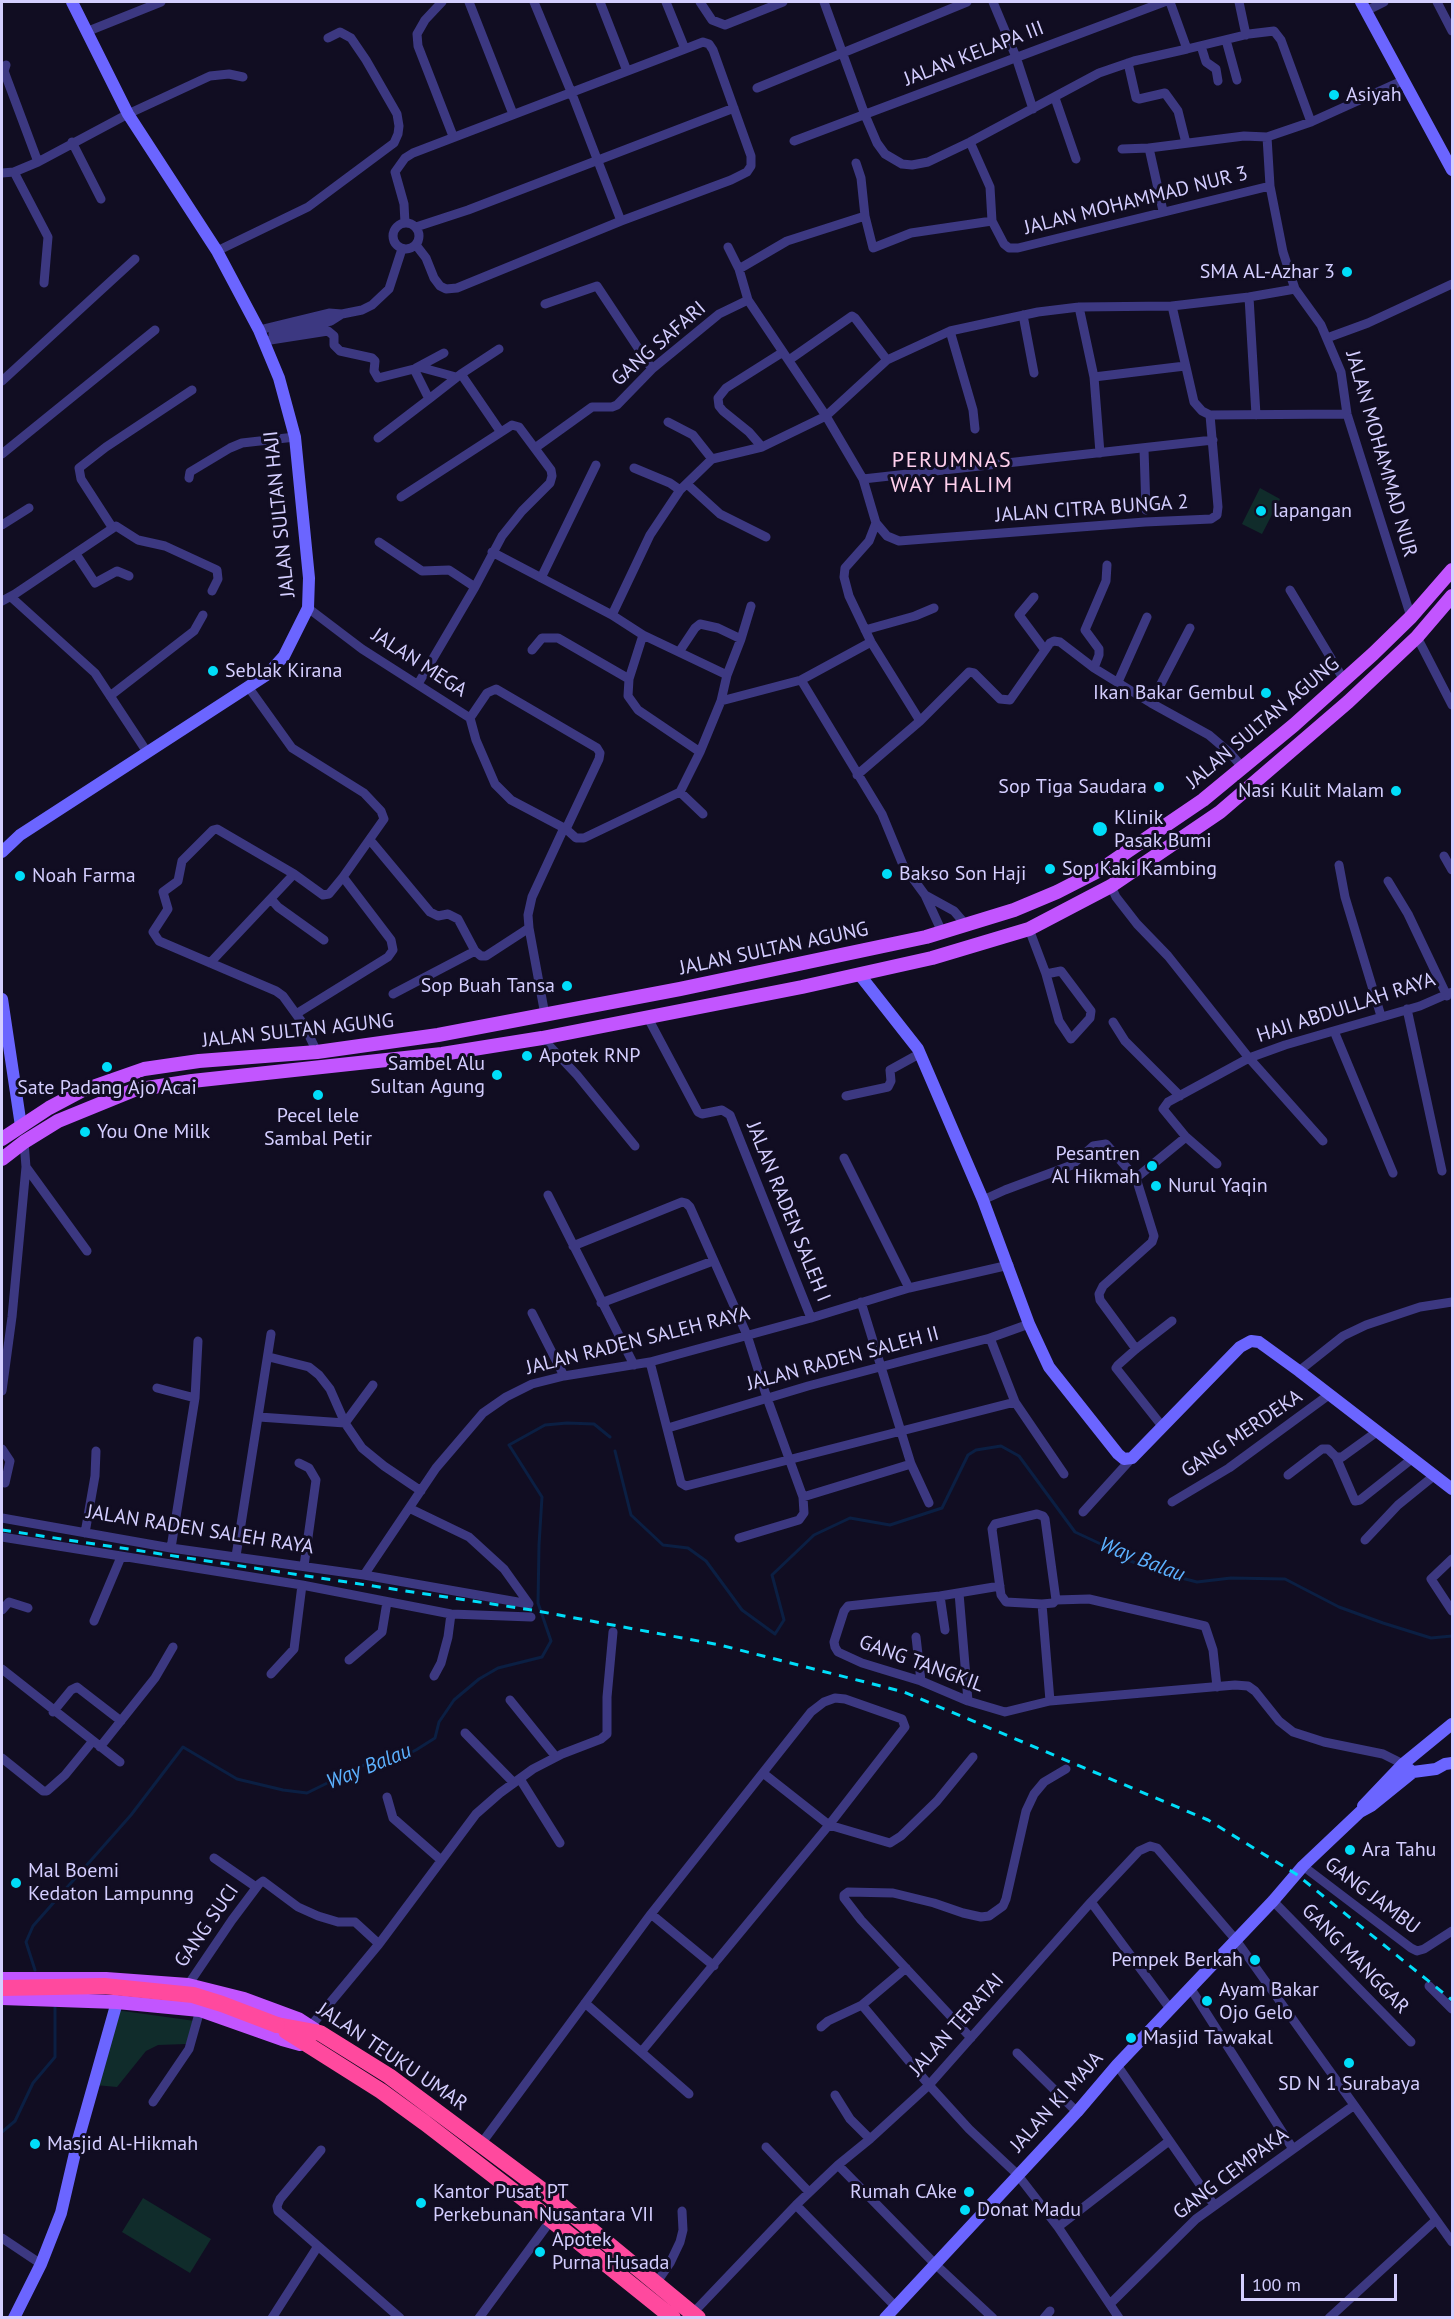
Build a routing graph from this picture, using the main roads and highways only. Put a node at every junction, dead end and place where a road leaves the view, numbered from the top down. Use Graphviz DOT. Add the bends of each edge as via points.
graph roads {
  1 [pos="1451,576"];
  2 [pos="1452,596"];
  3 [pos="926,937"];
  4 [pos="932,958"];
  5 [pos="680,989"];
  6 [pos="685,1011"];
  7 [pos="438,1035"];
  8 [pos="442,1054"];
  9 [pos="2,1139"];
  10 [pos="2,1159"];
  11 [pos="2,1978"];
  12 [pos="64,1978"];
  13 [pos="2,1988"];
  14 [pos="2,1998"];
  15 [pos="64,1999"];
  16 [pos="309,2035"];
  17 [pos="695,2315"];
  18 [pos="672,2317"];
  1 -- 3 [label="main road, JALAN SULTAN AGUNG" via="1344,680 1203,800 1101,870 1057,892 1014,910"];
  2 -- 4 [label="main road, JALAN SULTAN AGUNG" via="1417,637 1324,724 1220,812 1111,886 1029,929"];
  3 -- 4 [label="main road"];
  3 -- 5 [label="main road, JALAN SULTAN AGUNG"];
  4 -- 6 [label="main road, JALAN SULTAN AGUNG"];
  5 -- 6 [label="main road"];
  5 -- 7 [label="main road, JALAN SULTAN AGUNG"];
  6 -- 8 [label="main road, JALAN SULTAN AGUNG"];
  7 -- 8 [label="main road"];
  7 -- 9 [label="main road, JALAN SULTAN AGUNG" via="144,1069 81,1091"];
  8 -- 10 [label="main road, JALAN SULTAN AGUNG" via="134,1090 69,1116"];
  11 -- 12 [label="main road, JALAN TEUKU UMAR"];
  12 -- 15 [label="main road" via="54,1987 57,1996"];
  12 -- 16 [label="main road, JALAN TEUKU UMAR" via="188,1985 244,1999 298,2019"];
  13 -- 16 [label="highway, bridge" via="104,1986 193,1995"];
  14 -- 15 [label="main road, JALAN TEUKU UMAR"];
  15 -- 16 [label="main road, JALAN TEUKU UMAR" via="200,2010 282,2039"];
  16 -- 17 [label="highway, JALAN TEUKU UMAR" via="389,2076 481,2144"];
  16 -- 18 [label="highway, JALAN TEUKU UMAR"];
}
